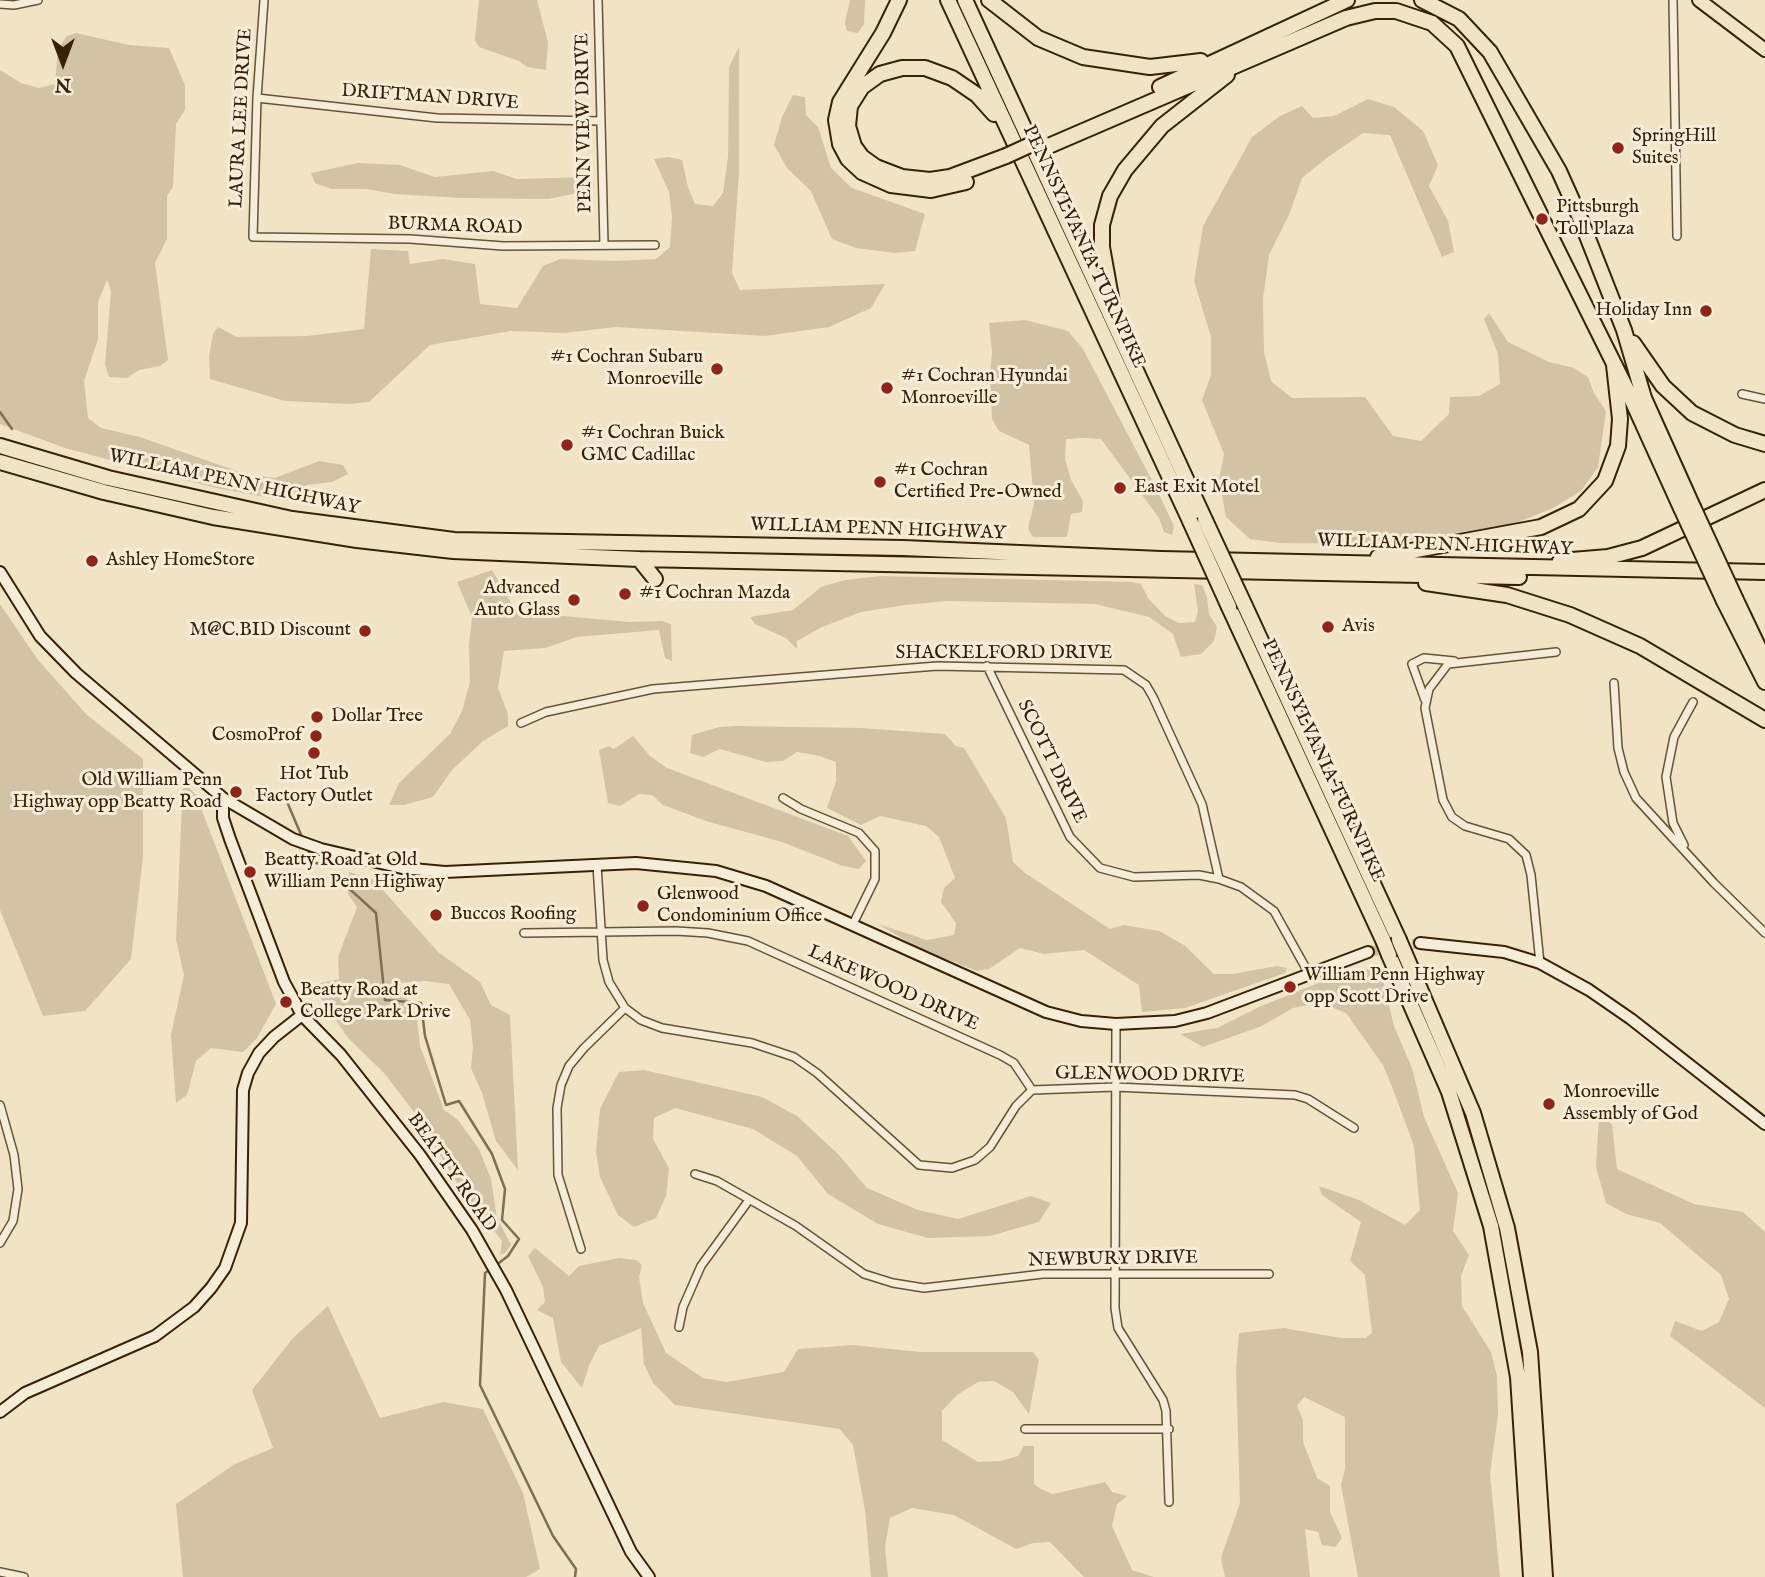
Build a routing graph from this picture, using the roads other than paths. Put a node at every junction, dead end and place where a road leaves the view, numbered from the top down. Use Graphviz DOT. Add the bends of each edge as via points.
graph roads {
  1 [pos="38,0"];
  2 [pos="264,0"];
  3 [pos="598,0"];
  4 [pos="899,0"];
  5 [pos="948,0"];
  6 [pos="965,0"];
  7 [pos="989,0"];
  8 [pos="1347,0"];
  9 [pos="1422,0"];
  10 [pos="1673,0"];
  11 [pos="1699,0"];
  12 [pos="0,4"];
  13 [pos="1765,50"];
  14 [pos="1233,51"];
  15 [pos="1241,65"];
  16 [pos="257,98"];
  17 [pos="601,121"];
  18 [pos="1007,132"];
  19 [pos="1042,144"];
  20 [pos="1007,160"];
  21 [pos="1677,236"];
  22 [pos="253,237"];
  23 [pos="604,244"];
  24 [pos="655,245"];
  25 [pos="1624,330"];
  26 [pos="1120,337"];
  27 [pos="1614,365"];
  28 [pos="1742,394"];
  29 [pos="1765,398"];
  30 [pos="1765,444"];
  31 [pos="0,446"];
  32 [pos="0,462"];
  33 [pos="1765,490"];
  34 [pos="1687,508"];
  35 [pos="1336,562"];
  36 [pos="1421,564"];
  37 [pos="0,572"];
  38 [pos="1765,572"];
  39 [pos="1359,574"];
  40 [pos="1765,582"];
  41 [pos="1730,600"];
  42 [pos="1556,652"];
  43 [pos="1765,661"];
  44 [pos="1458,662"];
  45 [pos="987,666"];
  46 [pos="1765,682"];
  47 [pos="1614,683"];
  48 [pos="1693,702"];
  49 [pos="1425,708"];
  50 [pos="1765,720"];
  51 [pos="521,723"];
  52 [pos="223,798"];
  53 [pos="783,798"];
  54 [pos="1670,811"];
  55 [pos="1657,821"];
  56 [pos="597,865"];
  57 [pos="1698,866"];
  58 [pos="1219,879"];
  59 [pos="853,924"];
  60 [pos="524,933"];
  61 [pos="601,933"];
  62 [pos="1765,933"];
  63 [pos="1420,943"];
  64 [pos="1368,952"];
  65 [pos="1540,963"];
  66 [pos="1308,972"];
  67 [pos="625,1008"];
  68 [pos="302,1014"];
  69 [pos="1116,1024"];
  70 [pos="1115,1087"];
  71 [pos="1032,1090"];
  72 [pos="0,1105"];
  73 [pos="1765,1124"];
  74 [pos="1354,1128"];
  75 [pos="695,1174"];
  76 [pos="748,1200"];
  77 [pos="0,1243"];
  78 [pos="581,1249"];
  79 [pos="1269,1274"];
  80 [pos="1115,1276"];
  81 [pos="679,1327"];
  82 [pos="0,1412"];
  83 [pos="1025,1429"];
  84 [pos="1168,1429"];
  85 [pos="1170,1502"];
  86 [pos="0,1572"];
  87 [pos="24,1577"];
  88 [pos="649,1577"];
  89 [pos="1531,1577"];
  90 [pos="1545,1577"];
  1 -- 12 [label="street"];
  2 -- 16 [label="street, LAURA LEE DRIVE"];
  3 -- 17 [label="street, PENN VIEW DRIVE"];
  4 -- 20 [label="highway" via="837,111 837,136 848,159 881,182 921,190 963,184"];
  5 -- 18 [label="highway, PENNSYLVANIA TURNPIKE"];
  6 -- 26 [label="highway, PENNSYLVANIA TURNPIKE"];
  7 -- 14 [label="highway" via="1038,38 1095,61 1170,66"];
  8 -- 14 [label="highway"];
  9 -- 25 [label="highway" via="1450,13 1482,42 1508,81 1574,204"];
  10 -- 21 [label="street"];
  11 -- 13 [label="main road"];
  14 -- 19 [label="highway"];
  15 -- 19 [label="highway"];
  15 -- 26 [label="highway" via="1162,126 1110,196 1102,247"];
  15 -- 27 [label="highway" via="1355,15 1396,11 1424,19 1446,34 1462,55"];
  16 -- 17 [label="street, DRIFTMAN DRIVE" via="437,118"];
  16 -- 22 [label="street, LAURA LEE DRIVE"];
  17 -- 23 [label="street, PENN VIEW DRIVE"];
  18 -- 20 [label="highway" via="985,103 960,82 918,67 894,69 867,82 854,99 848,120 851,140 862,158 902,177 950,177"];
  18 -- 89 [label="highway, PENNSYLVANIA TURNPIKE, bridge" via="1383,940 1449,1092 1491,1226 1518,1377"];
  19 -- 20 [label="highway"];
  22 -- 23 [label="street, BURMA ROAD" via="410,239 503,246"];
  23 -- 24 [label="street, BURMA ROAD"];
  25 -- 30 [label="highway" via="1682,405 1725,431"];
  25 -- 34 [label="highway" via="1644,398"];
  26 -- 90 [label="highway, PENNSYLVANIA TURNPIKE, bridge" via="1399,940 1468,1101 1507,1228 1530,1352"];
  27 -- 34 [label="highway"];
  27 -- 35 [label="highway" via="1620,429 1616,455 1599,488 1572,514 1532,529"];
  28 -- 29 [label="street"];
  31 -- 35 [label="highway, WILLIAM PENN HIGHWAY" via="120,481 292,519 454,540"];
  32 -- 39 [label="highway, WILLIAM PENN HIGHWAY" via="151,504 309,533 453,551"];
  33 -- 36 [label="highway" via="1619,555"];
  34 -- 41 [label="highway, bridge"];
  35 -- 36 [label="highway, WILLIAM PENN HIGHWAY"];
  36 -- 38 [label="highway, WILLIAM PENN HIGHWAY"];
  37 -- 52 [label="main road" via="29,620 63,661"];
  39 -- 40 [label="highway, WILLIAM PENN HIGHWAY"];
  39 -- 50 [label="highway" via="1523,600 1617,635"];
  41 -- 43 [label="highway"];
  41 -- 46 [label="highway" via="1750,658"];
  42 -- 44 [label="street"];
  44 -- 49 [label="street" via="1448,664 1436,678"];
  44 -- 49 [label="street" via="1424,658 1412,664"];
  45 -- 51 [label="street, SHACKELFORD DRIVE" via="883,669 653,688 557,709"];
  45 -- 58 [label="street, SCOTT DRIVE" via="1070,837 1100,868 1134,877 1199,875"];
  45 -- 58 [label="street, SHACKELFORD DRIVE" via="1124,670 1136,676 1153,697 1202,804"];
  47 -- 55 [label="street" via="1615,733 1624,772 1636,798"];
  48 -- 54 [label="street" via="1668,758"];
  49 -- 65 [label="street" via="1446,809 1465,826 1509,839 1526,855"];
  52 -- 56 [label="main road" via="293,839 402,868 445,872"];
  52 -- 68 [label="main road, BEATTY ROAD" via="223,818 234,852 284,982"];
  53 -- 59 [label="street" via="859,833 875,851 875,879"];
  54 -- 55 [label="street" via="1666,821"];
  54 -- 57 [label="street" via="1679,838"];
  55 -- 57 [label="street"];
  56 -- 59 [label="main road" via="673,865 716,871 766,886"];
  56 -- 61 [label="street"];
  57 -- 62 [label="street"];
  58 -- 66 [label="street" via="1274,911"];
  59 -- 69 [label="main road" via="1046,1012"];
  60 -- 61 [label="street, LAKEWOOD DRIVE"];
  61 -- 67 [label="street" via="609,982"];
  61 -- 71 [label="street, LAKEWOOD DRIVE" via="676,931 748,942 1000,1055 1014,1063"];
  63 -- 65 [label="main road" via="1504,952"];
  64 -- 66 [label="main road"];
  65 -- 73 [label="main road" via="1632,1020"];
  66 -- 69 [label="main road" via="1206,1013 1175,1021"];
  67 -- 71 [label="street, GLENWOOD DRIVE" via="662,1028 752,1043 794,1056 919,1165 952,1168 975,1160"];
  67 -- 78 [label="street" via="569,1066 557,1108 558,1175"];
  68 -- 82 [label="main road" via="259,1053 248,1073 242,1111 241,1223 211,1288 185,1315 155,1336 25,1393"];
  68 -- 88 [label="main road, BEATTY ROAD" via="341,1055 420,1155 472,1230 506,1290 631,1552"];
  69 -- 70 [label="street"];
  70 -- 71 [label="street, GLENWOOD DRIVE"];
  70 -- 74 [label="street, GLENWOOD DRIVE" via="1295,1095"];
  70 -- 80 [label="street"];
  72 -- 77 [label="street" via="18,1189 13,1221"];
  75 -- 76 [label="street, NEWBURY DRIVE"];
  76 -- 80 [label="street, NEWBURY DRIVE" via="796,1226 864,1274 892,1283 924,1288 1043,1274"];
  76 -- 81 [label="street" via="701,1266"];
  79 -- 80 [label="street, NEWBURY DRIVE"];
  80 -- 84 [label="street" via="1118,1328 1163,1400"];
  83 -- 84 [label="street"];
  84 -- 85 [label="street"];
  86 -- 87 [label="street"];
}
